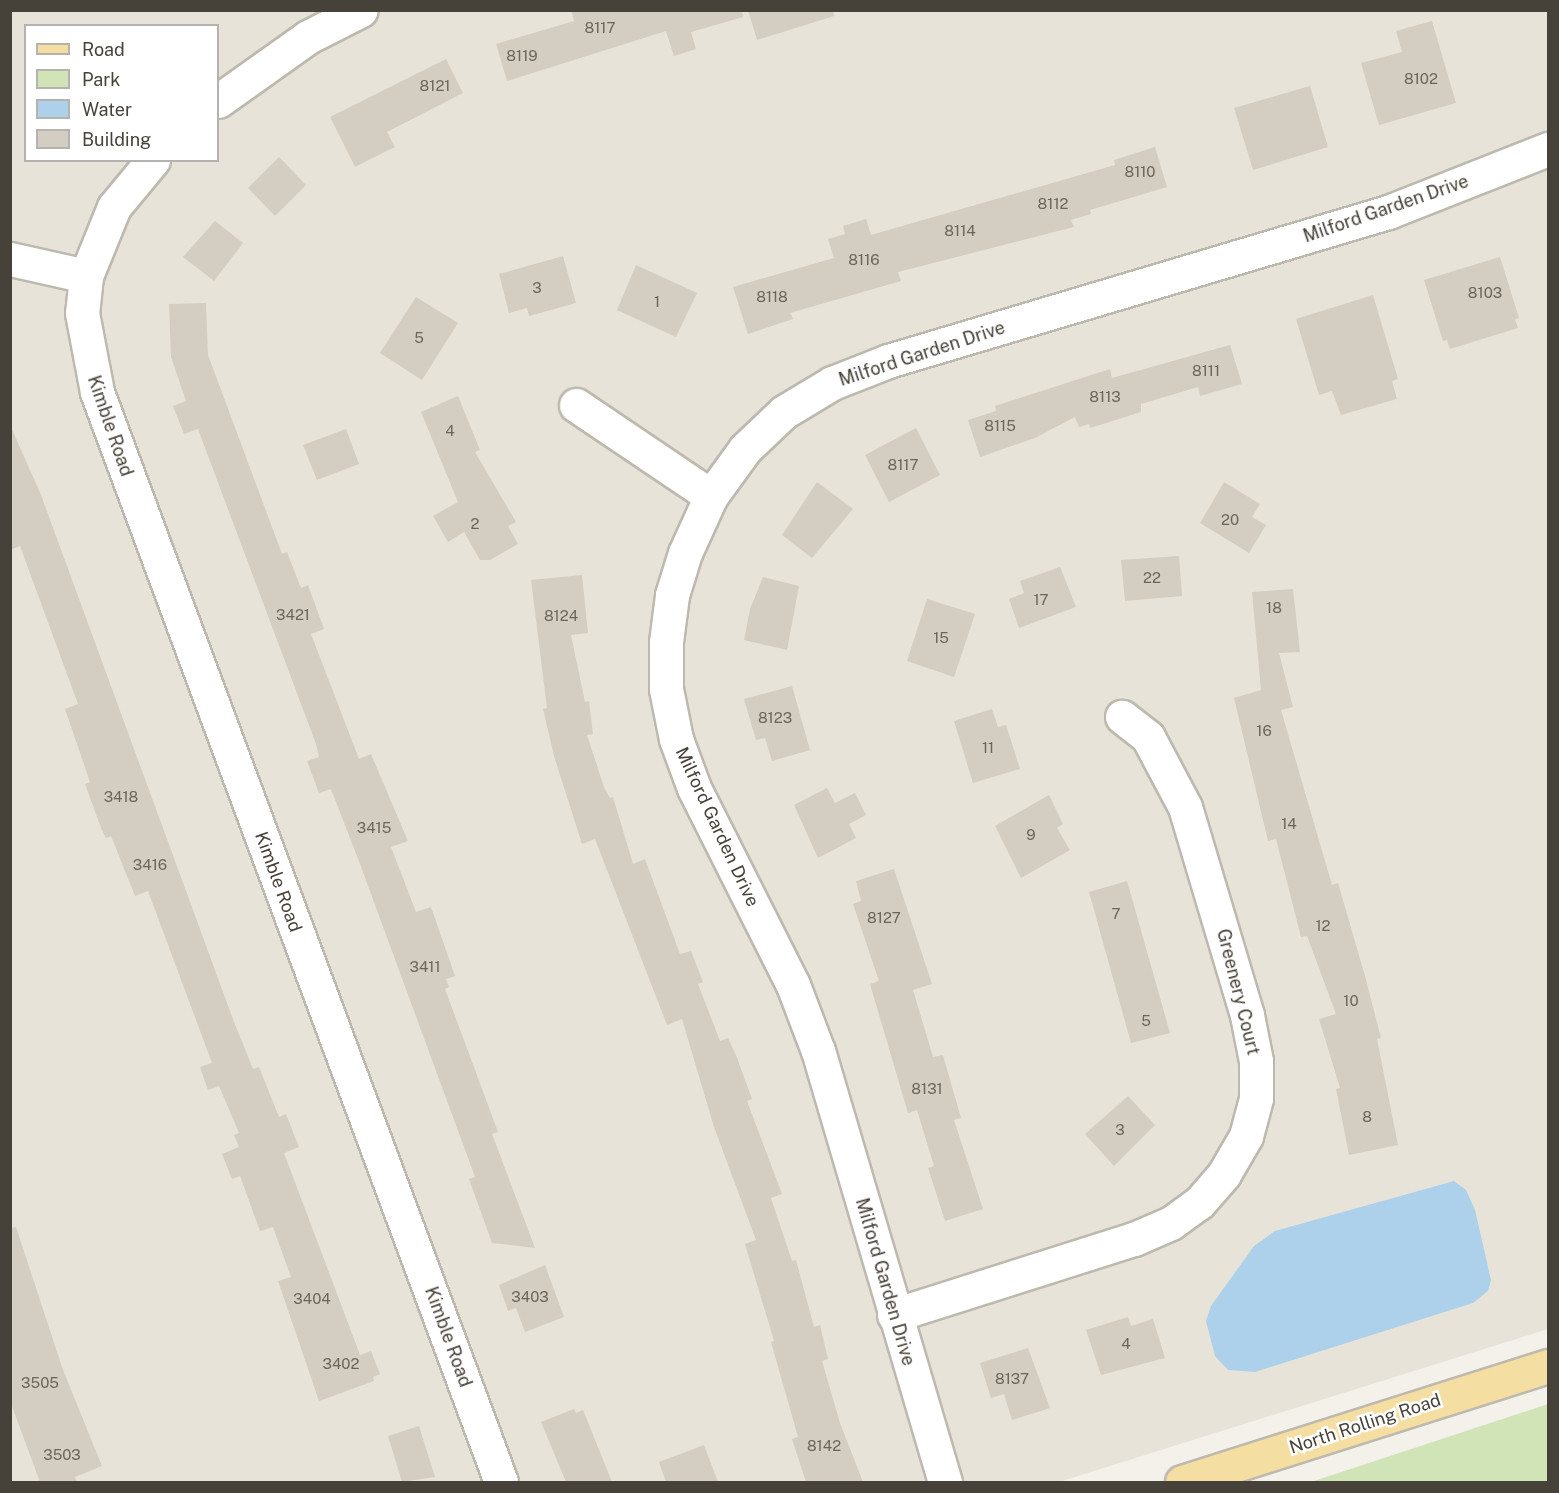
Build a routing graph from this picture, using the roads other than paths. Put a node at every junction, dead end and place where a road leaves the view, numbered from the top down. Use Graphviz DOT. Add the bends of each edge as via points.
graph roads {
  1 [pos="361,10"];
  2 [pos="219,100"];
  3 [pos="1548,149"];
  4 [pos="151,162"];
  5 [pos="10,259"];
  6 [pos="86,276"];
  7 [pos="576,405"];
  8 [pos="711,496"];
  9 [pos="1122,717"];
  10 [pos="894,1315"];
  11 [pos="1548,1366"];
  12 [pos="501,1482"];
  13 [pos="945,1482"];
  14 [pos="1182,1482"];
  1 -- 2 [label="street" via="308,37"];
  3 -- 8 [label="street, Milford Garden Drive" via="1388,212 888,361 832,383 784,412 745,449"];
  4 -- 6 [label="street, Kimble Road" via="114,207"];
  5 -- 6 [label="street"];
  6 -- 12 [label="street, Kimble Road" via="82,313 97,392"];
  7 -- 8 [label="street"];
  8 -- 10 [label="street, Milford Garden Drive" via="685,553 672,595 666,689 676,739 694,788 793,985 818,1051"];
  9 -- 10 [label="street, Greenery Court" via="1148,737 1185,807 1244,1004 1256,1061 1256,1098 1246,1136 1224,1174 1198,1203 1171,1223 1134,1239"];
  10 -- 13 [label="street, Milford Garden Drive"];
  11 -- 14 [label="main road, North Rolling Road"];
}
